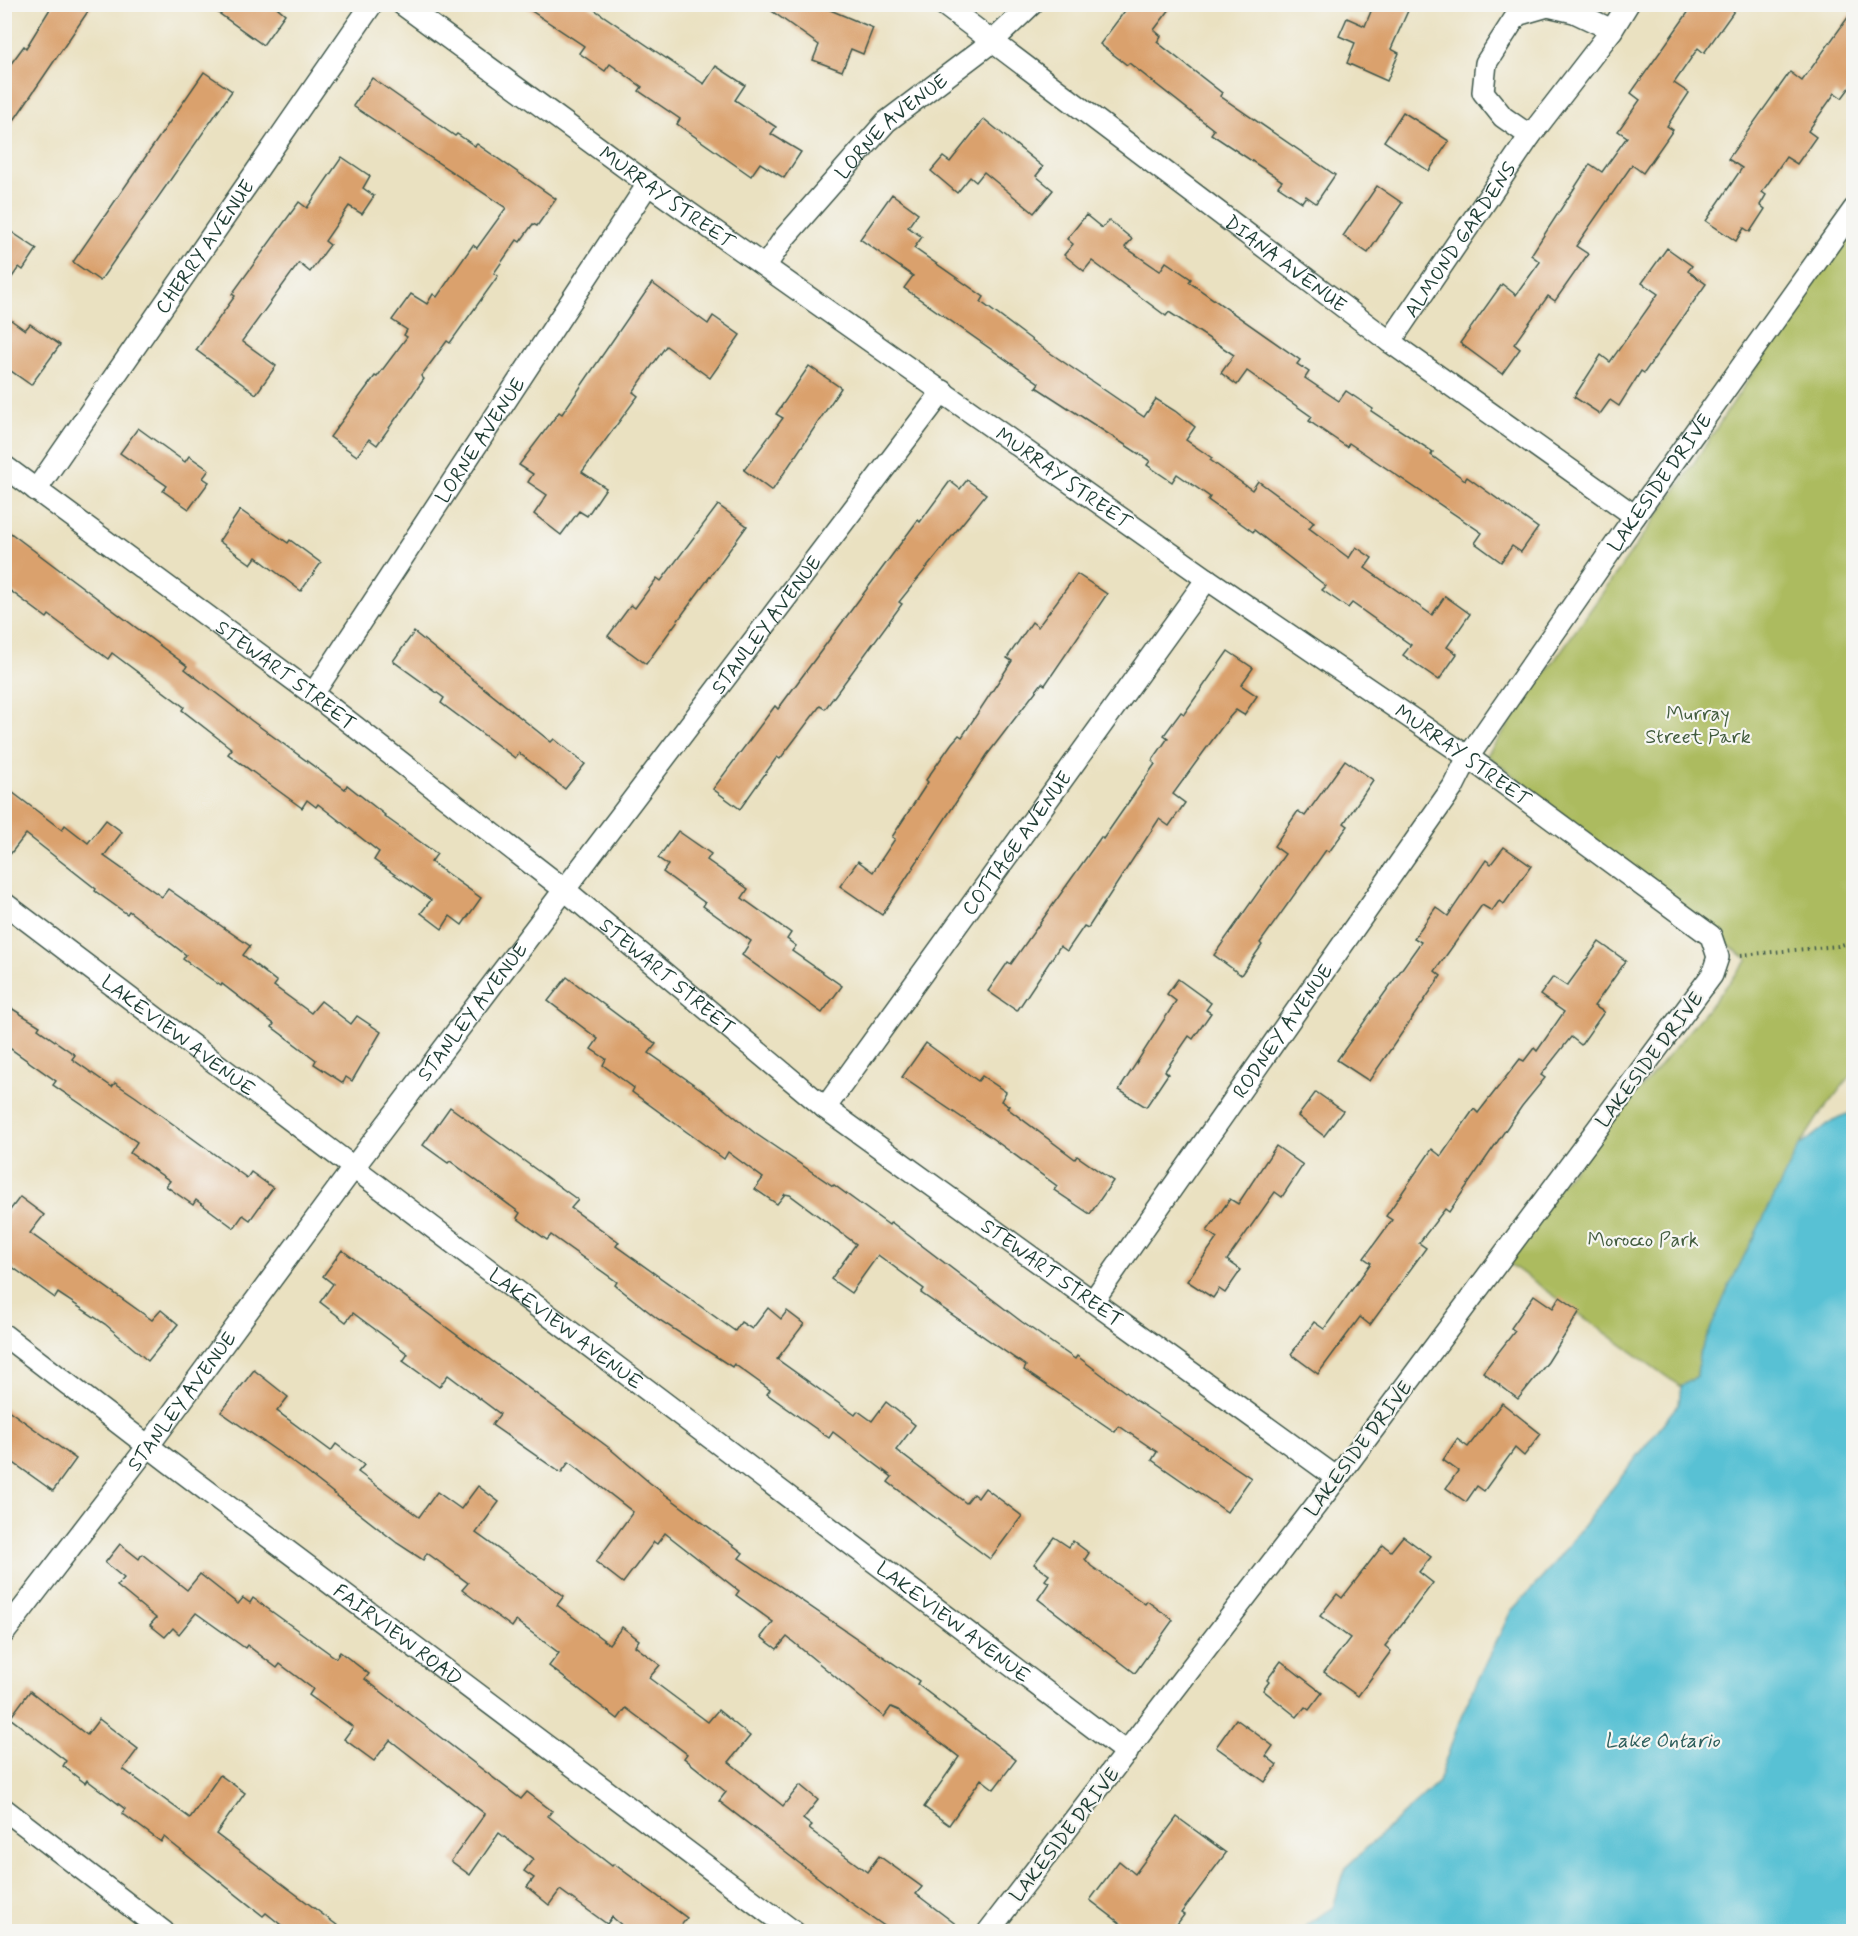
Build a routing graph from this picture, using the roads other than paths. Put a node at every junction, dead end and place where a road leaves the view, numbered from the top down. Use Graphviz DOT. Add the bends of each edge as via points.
graph roads {
  1 [pos="372,4"];
  2 [pos="402,4"];
  3 [pos="943,4"];
  4 [pos="1032,4"];
  5 [pos="1628,4"];
  6 [pos="1612,30"];
  7 [pos="993,41"];
  8 [pos="1530,135"];
  9 [pos="648,184"];
  10 [pos="1854,208"];
  11 [pos="766,265"];
  12 [pos="1390,342"];
  13 [pos="943,391"];
  14 [pos="4,466"];
  15 [pos="36,490"];
  16 [pos="1635,516"];
  17 [pos="1207,579"];
  18 [pos="313,694"];
  19 [pos="1468,757"];
  20 [pos="565,890"];
  21 [pos="4,903"];
  22 [pos="1718,957"];
  23 [pos="825,1108"];
  24 [pos="354,1167"];
  25 [pos="1093,1301"];
  26 [pos="4,1335"];
  27 [pos="149,1445"];
  28 [pos="1337,1478"];
  29 [pos="4,1633"];
  30 [pos="1127,1754"];
  31 [pos="4,1809"];
  32 [pos="164,1932"];
  33 [pos="794,1932"];
  34 [pos="988,1932"];
  1 -- 15 [label="street, CHERRY AVENUE"];
  2 -- 9 [label="street, MURRAY STREET"];
  3 -- 7 [label="street, DIANA AVENUE"];
  4 -- 7 [label="street, LORNE AVENUE"];
  5 -- 6 [label="street, ALMOND GARDENS"];
  6 -- 8 [label="street, ALMOND GARDENS"];
  6 -- 8 [label="street" via="1574,12 1548,6 1517,15 1486,63 1483,92 1503,117"];
  7 -- 11 [label="street, LORNE AVENUE" via="886,122"];
  7 -- 12 [label="street, DIANA AVENUE"];
  8 -- 12 [label="street, ALMOND GARDENS"];
  9 -- 11 [label="street, MURRAY STREET"];
  9 -- 18 [label="street, LORNE AVENUE"];
  10 -- 16 [label="street, LAKESIDE DRIVE"];
  11 -- 13 [label="street, MURRAY STREET"];
  12 -- 16 [label="street, DIANA AVENUE"];
  13 -- 17 [label="street, MURRAY STREET"];
  13 -- 20 [label="street, STANLEY AVENUE"];
  14 -- 15 [label="street, STEWART STREET"];
  15 -- 18 [label="street, STEWART STREET"];
  16 -- 19 [label="street, LAKESIDE DRIVE"];
  17 -- 19 [label="street, MURRAY STREET"];
  17 -- 23 [label="street, COTTAGE AVENUE"];
  18 -- 20 [label="street, STEWART STREET"];
  19 -- 22 [label="street, MURRAY STREET" via="1711,936"];
  19 -- 25 [label="street, RODNEY AVENUE" via="1453,787"];
  20 -- 23 [label="street, STEWART STREET"];
  20 -- 24 [label="street, STANLEY AVENUE"];
  21 -- 24 [label="street, LAKEVIEW AVENUE"];
  22 -- 28 [label="street, LAKESIDE DRIVE" via="1712,975"];
  23 -- 25 [label="street, STEWART STREET"];
  24 -- 27 [label="street, STANLEY AVENUE"];
  24 -- 30 [label="street, LAKEVIEW AVENUE"];
  25 -- 28 [label="street, STEWART STREET"];
  26 -- 27 [label="street, FAIRVIEW ROAD"];
  27 -- 29 [label="street, STANLEY AVENUE"];
  27 -- 33 [label="street, FAIRVIEW ROAD"];
  28 -- 30 [label="street, LAKESIDE DRIVE"];
  30 -- 34 [label="street, LAKESIDE DRIVE"];
  31 -- 32 [label="street"];
}
